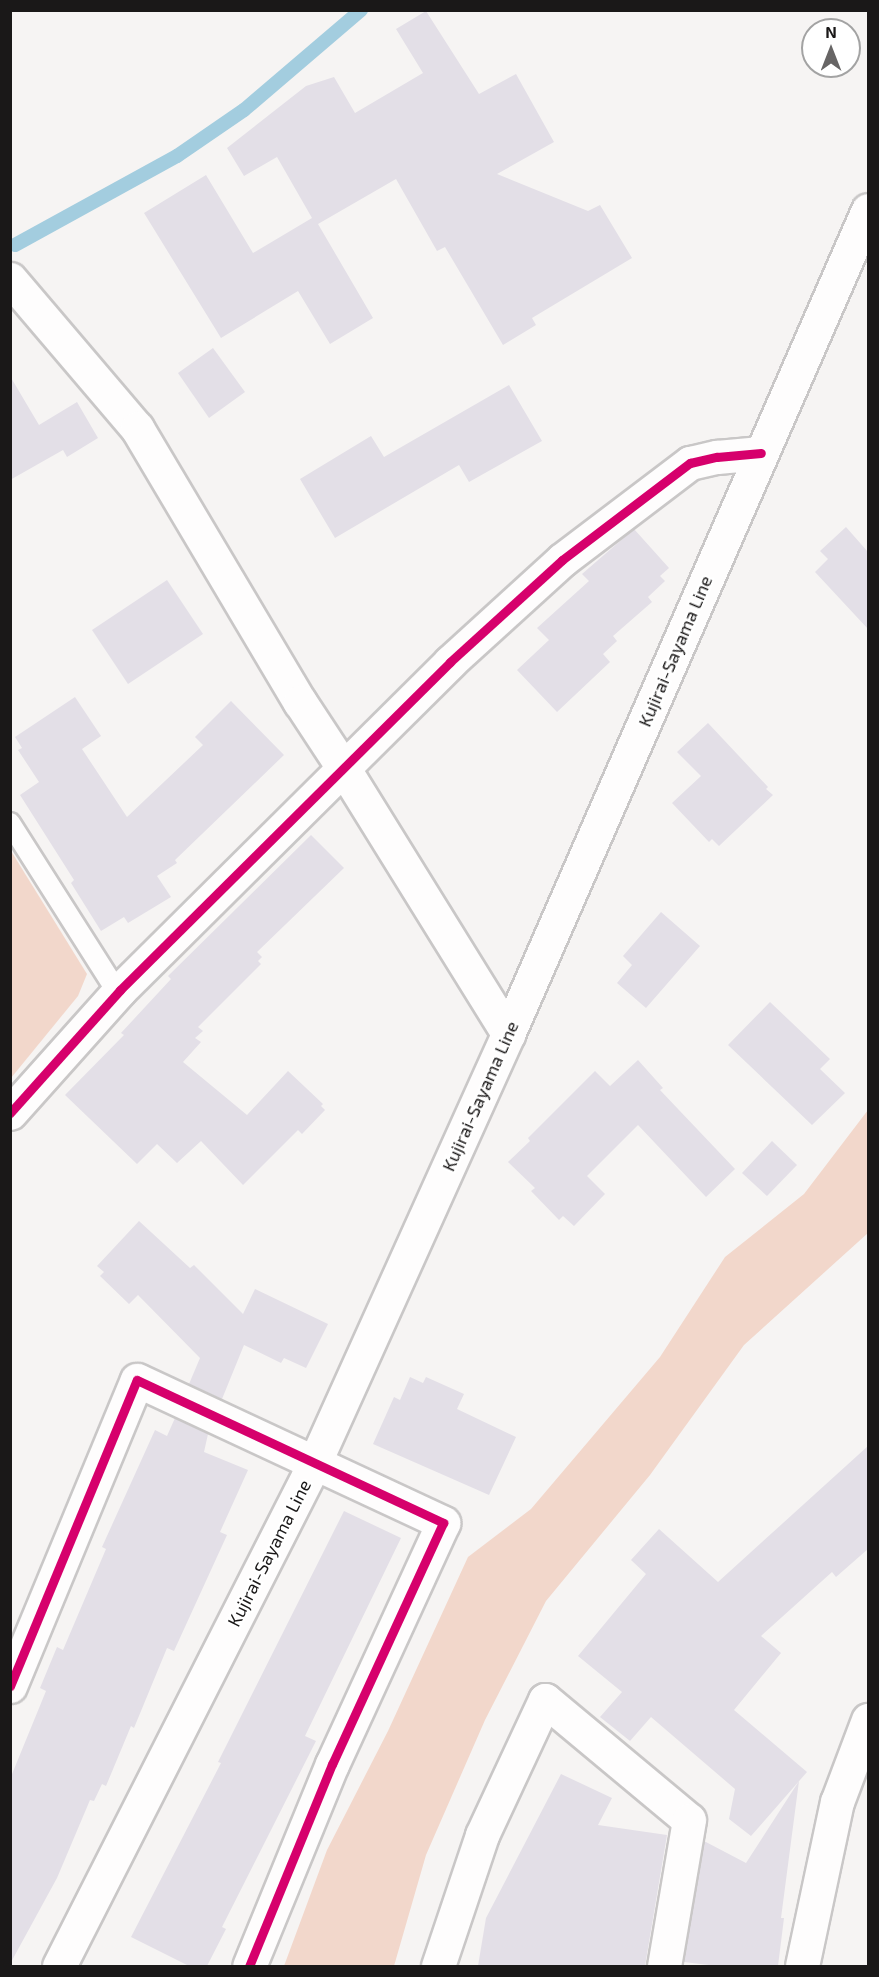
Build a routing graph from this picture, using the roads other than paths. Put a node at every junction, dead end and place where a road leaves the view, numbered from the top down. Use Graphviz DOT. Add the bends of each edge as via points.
graph roads {
  1 [pos="868,210"];
  2 [pos="10,279"];
  3 [pos="761,453"];
  4 [pos="344,769"];
  5 [pos="10,823"];
  6 [pos="118,993"];
  7 [pos="508,1034"];
  8 [pos="10,1113"];
  9 [pos="314,1464"];
  10 [pos="10,1686"];
  11 [pos="868,1720"];
  12 [pos="59,1966"];
  13 [pos="249,1966"];
  14 [pos="438,1966"];
  15 [pos="664,1966"];
  16 [pos="802,1966"];
  1 -- 3 [label="street, Kujirai-Sayama Line"];
  2 -- 4 [label="street" via="137,428"];
  3 -- 4 [label="street" via="690,463 562,560 450,662"];
  3 -- 7 [label="street, Kujirai-Sayama Line"];
  4 -- 6 [label="street"];
  4 -- 7 [label="street"];
  5 -- 6 [label="lane"];
  6 -- 8 [label="street"];
  7 -- 9 [label="street, Kujirai-Sayama Line"];
  9 -- 10 [label="street" via="137,1380"];
  9 -- 12 [label="street, Kujirai-Sayama Line"];
  9 -- 13 [label="street" via="443,1523 332,1764"];
  11 -- 16 [label="street" via="837,1802"];
  14 -- 15 [label="street" via="482,1835 545,1700 689,1820"];
}
